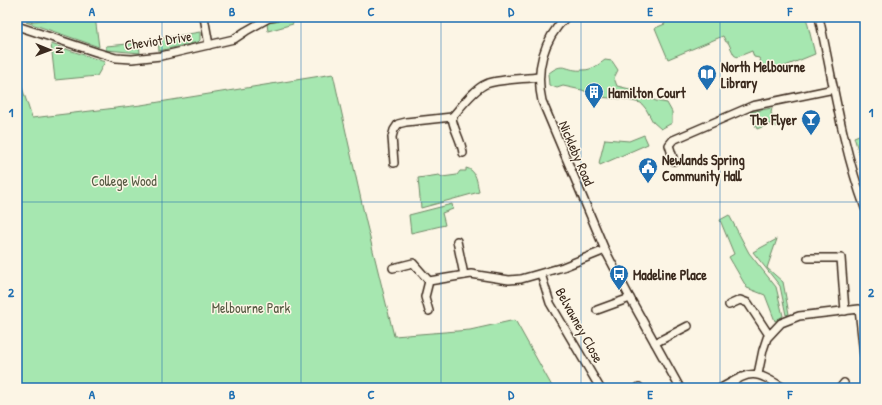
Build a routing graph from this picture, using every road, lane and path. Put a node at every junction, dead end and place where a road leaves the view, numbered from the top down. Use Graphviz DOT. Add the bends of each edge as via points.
graph roads {
  1 [pos="204,17"];
  2 [pos="276,17"];
  3 [pos="566,17"];
  4 [pos="819,17"];
  5 [pos="17,26"];
  6 [pos="209,45"];
  7 [pos="539,77"];
  8 [pos="834,89"];
  9 [pos="452,117"];
  10 [pos="463,153"];
  11 [pos="674,161"];
  12 [pos="394,163"];
  13 [pos="865,208"];
  14 [pos="457,241"];
  15 [pos="605,250"];
  16 [pos="808,258"];
  17 [pos="393,268"];
  18 [pos="541,274"];
  19 [pos="464,275"];
  20 [pos="429,281"];
  21 [pos="630,298"];
  22 [pos="729,305"];
  23 [pos="597,310"];
  24 [pos="429,311"];
  25 [pos="845,311"];
  26 [pos="688,326"];
  27 [pos="769,335"];
  28 [pos="655,344"];
  29 [pos="864,355"];
  30 [pos="758,374"];
  31 [pos="600,388"];
  32 [pos="680,388"];
  33 [pos="721,388"];
  34 [pos="784,388"];
  1 -- 6 [label="street"];
  2 -- 6 [label="street, Cheviot Drive" via="269,18 234,39"];
  3 -- 7 [label="street, Nickleby Road" via="548,41"];
  4 -- 8 [label="street"];
  5 -- 6 [label="street, Cheviot Drive" via="116,58 161,56"];
  7 -- 9 [label="street" via="486,84"];
  7 -- 15 [label="street, Nickleby Road" via="545,112"];
  8 -- 11 [label="street" via="752,106 673,140 669,145"];
  8 -- 13 [label="street" via="852,172"];
  9 -- 10 [label="street"];
  9 -- 12 [label="street" via="398,124 392,137"];
  14 -- 19 [label="street"];
  15 -- 18 [label="street"];
  15 -- 21 [label="street, Nickleby Road"];
  16 -- 25 [label="street" via="841,258"];
  17 -- 20 [label="street" via="413,263"];
  18 -- 19 [label="street" via="509,280"];
  18 -- 31 [label="street, Belvawney Close" via="550,303"];
  19 -- 20 [label="street"];
  20 -- 24 [label="street" via="425,297"];
  21 -- 23 [label="street"];
  21 -- 28 [label="street, Nickleby Road"];
  22 -- 27 [label="street" via="740,300 748,303"];
  25 -- 27 [label="street" via="793,318 781,323"];
  25 -- 29 [label="street" via="859,309"];
  26 -- 28 [label="street"];
  27 -- 30 [label="street"];
  28 -- 32 [label="street, Nickleby Road"];
  30 -- 33 [label="street" via="744,376"];
  30 -- 34 [label="street"];
}
